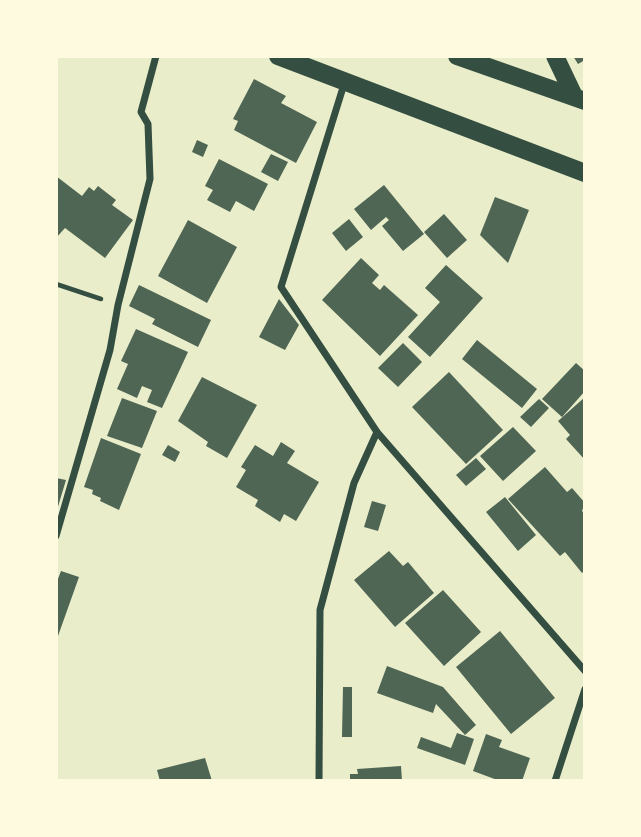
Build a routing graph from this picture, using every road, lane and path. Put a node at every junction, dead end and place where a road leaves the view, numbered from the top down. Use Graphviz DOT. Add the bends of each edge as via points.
graph roads {
  1 [pos="156,56"];
  2 [pos="278,56"];
  3 [pos="457,56"];
  4 [pos="555,56"];
  5 [pos="345,80"];
  6 [pos="579,98"];
  7 [pos="585,173"];
  8 [pos="56,284"];
  9 [pos="118,305"];
  10 [pos="377,432"];
  11 [pos="56,536"];
  12 [pos="585,671"];
  13 [pos="585,689"];
  14 [pos="319,781"];
  15 [pos="555,781"];
  1 -- 9 [label="street" via="141,112 148,124 150,178"];
  2 -- 5 [label="main road"];
  3 -- 6 [label="main road"];
  4 -- 6 [label="main road"];
  5 -- 7 [label="main road"];
  5 -- 10 [label="street" via="281,287"];
  8 -- 9 [label="path"];
  9 -- 11 [label="street" via="100,389"];
  10 -- 12 [label="street"];
  10 -- 14 [label="street" via="354,483 320,610"];
  13 -- 15 [label="street"];
}
